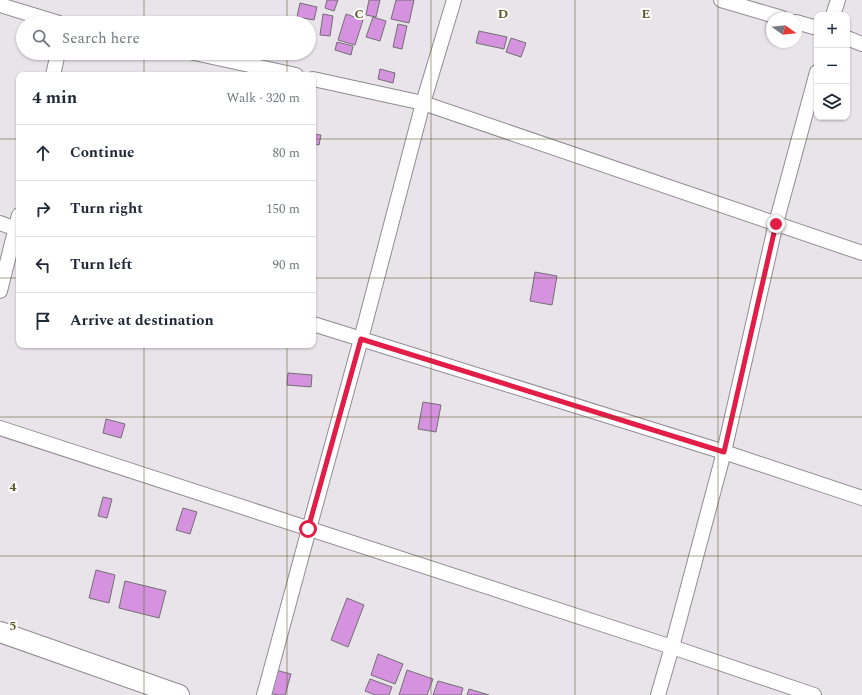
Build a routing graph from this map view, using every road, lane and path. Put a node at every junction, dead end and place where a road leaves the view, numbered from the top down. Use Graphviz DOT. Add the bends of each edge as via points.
graph roads {
  1 [pos="454,0"];
  2 [pos="720,0"];
  3 [pos="838,0"];
  4 [pos="0,5"];
  5 [pos="834,12"];
  6 [pos="766,13"];
  7 [pos="36,16"];
  8 [pos="802,24"];
  9 [pos="814,27"];
  10 [pos="850,39"];
  11 [pos="862,44"];
  12 [pos="56,60"];
  13 [pos="226,60"];
  14 [pos="54,72"];
  15 [pos="282,72"];
  16 [pos="316,80"];
  17 [pos="814,83"];
  18 [pos="423,103"];
  19 [pos="0,223"];
  20 [pos="16,224"];
  21 [pos="776,224"];
  22 [pos="16,231"];
  23 [pos="862,253"];
  24 [pos="0,291"];
  25 [pos="316,325"];
  26 [pos="361,339"];
  27 [pos="0,428"];
  28 [pos="724,452"];
  29 [pos="862,498"];
  30 [pos="308,529"];
  31 [pos="0,632"];
  32 [pos="672,647"];
  33 [pos="179,695"];
  34 [pos="264,695"];
  35 [pos="658,695"];
  36 [pos="814,695"];
  1 -- 18 [label="street"];
  2 -- 6 [label="street"];
  3 -- 5 [label="street"];
  4 -- 7 [label="street"];
  8 -- 9 [label="street"];
  10 -- 11 [label="street"];
  12 -- 14 [label="street"];
  13 -- 15 [label="street"];
  16 -- 18 [label="street"];
  17 -- 21 [label="street"];
  18 -- 21 [label="street"];
  18 -- 26 [label="street"];
  19 -- 20 [label="street"];
  21 -- 23 [label="street"];
  21 -- 28 [label="street"];
  22 -- 24 [label="street"];
  25 -- 26 [label="street"];
  26 -- 28 [label="street"];
  26 -- 30 [label="street"];
  27 -- 30 [label="street"];
  28 -- 29 [label="street"];
  28 -- 32 [label="street"];
  30 -- 32 [label="street"];
  30 -- 34 [label="street"];
  31 -- 33 [label="main road"];
  32 -- 35 [label="street"];
  32 -- 36 [label="street"];
}
